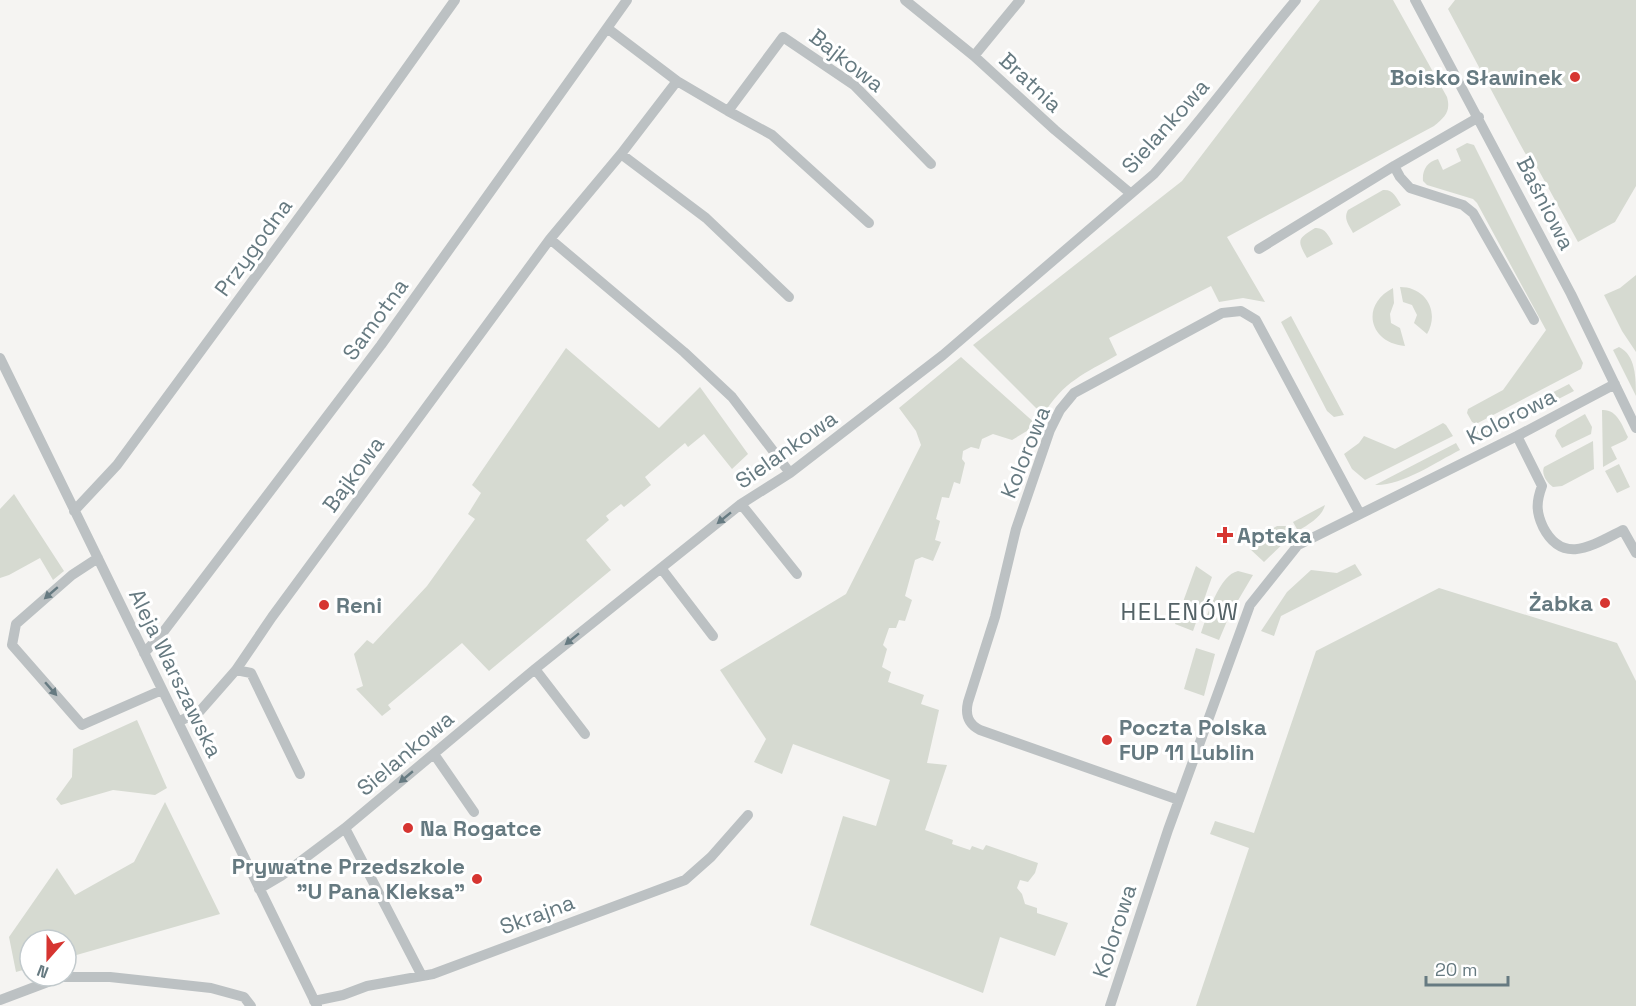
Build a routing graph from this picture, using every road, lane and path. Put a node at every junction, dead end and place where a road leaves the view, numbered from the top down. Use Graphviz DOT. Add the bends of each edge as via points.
graph roads {
  1 [pos="455,0"];
  2 [pos="627,0"];
  3 [pos="905,0"];
  4 [pos="1020,0"];
  5 [pos="1296,0"];
  6 [pos="1415,0"];
  7 [pos="608,28"];
  8 [pos="974,56"];
  9 [pos="677,81"];
  10 [pos="728,111"];
  11 [pos="1479,117"];
  12 [pos="621,154"];
  13 [pos="931,164"];
  14 [pos="1394,166"];
  15 [pos="1130,193"];
  16 [pos="869,224"];
  17 [pos="550,239"];
  18 [pos="1259,249"];
  19 [pos="789,297"];
  20 [pos="1534,320"];
  21 [pos="0,358"];
  22 [pos="1615,384"];
  23 [pos="1636,428"];
  24 [pos="1517,436"];
  25 [pos="790,473"];
  26 [pos="741,504"];
  27 [pos="74,511"];
  28 [pos="1360,514"];
  29 [pos="1636,553"];
  30 [pos="98,558"];
  31 [pos="661,568"];
  32 [pos="797,574"];
  33 [pos="713,636"];
  34 [pos="144,653"];
  35 [pos="535,669"];
  36 [pos="236,670"];
  37 [pos="162,690"];
  38 [pos="178,722"];
  39 [pos="585,734"];
  40 [pos="434,754"];
  41 [pos="300,774"];
  42 [pos="1179,800"];
  43 [pos="474,812"];
  44 [pos="748,815"];
  45 [pos="345,828"];
  46 [pos="259,889"];
  47 [pos="422,976"];
  48 [pos="0,1000"];
  49 [pos="315,1003"];
  50 [pos="251,1006"];
  51 [pos="1110,1006"];
  1 -- 27 [label="street, Przygodna" via="117,465"];
  2 -- 7 [label="street, Samotna"];
  3 -- 8 [label="street, Bratnia"];
  4 -- 8 [label="street"];
  5 -- 15 [label="street, Sielankowa" via="1183,141 1154,174"];
  6 -- 11 [label="street, Baśniowa"];
  7 -- 9 [label="street"];
  7 -- 34 [label="street, Samotna" via="381,345"];
  8 -- 15 [label="street, Bratnia"];
  9 -- 10 [label="street"];
  9 -- 12 [label="street, Bajkowa"];
  10 -- 13 [label="street, Bajkowa" via="783,37 854,85"];
  10 -- 16 [label="street" via="772,135"];
  11 -- 14 [label="street"];
  11 -- 22 [label="street, Baśniowa"];
  12 -- 17 [label="street, Bajkowa"];
  12 -- 19 [label="street" via="706,218"];
  14 -- 18 [label="street"];
  14 -- 20 [label="street" via="1410,188 1463,205 1473,213"];
  15 -- 25 [label="street, Sielankowa" via="943,356"];
  17 -- 25 [label="street" via="732,397"];
  17 -- 36 [label="street, Bajkowa"];
  21 -- 27 [label="street, Aleja Warszawska"];
  22 -- 23 [label="street, Baśniowa"];
  22 -- 24 [label="street, Kolorowa"];
  24 -- 28 [label="street, Kolorowa"];
  24 -- 29 [label="street" via="1542,486 1537,500 1538,516 1551,541 1567,550 1587,548 1623,530"];
  25 -- 26 [label="street, Sielankowa"];
  26 -- 31 [label="street, Sielankowa, one-way"];
  26 -- 32 [label="street"];
  27 -- 30 [label="street, Aleja Warszawska"];
  28 -- 42 [label="street, Kolorowa" via="1298,545 1250,605"];
  28 -- 42 [label="street, Kolorowa" via="1256,320 1241,311 1222,313 1185,331 1074,393 1060,410 1016,529 995,617 968,702 968,719 980,730"];
  30 -- 34 [label="street, Aleja Warszawska"];
  30 -- 37 [label="street, one-way" via="72,575 16,624 12,645 82,725"];
  31 -- 33 [label="street"];
  31 -- 35 [label="street, Sielankowa, one-way"];
  34 -- 37 [label="street, Aleja Warszawska"];
  35 -- 39 [label="street"];
  35 -- 40 [label="street, Sielankowa"];
  36 -- 38 [label="street, Bajkowa" via="200,711"];
  36 -- 41 [label="street" via="251,673"];
  37 -- 38 [label="street, Aleja Warszawska"];
  38 -- 46 [label="street, Aleja Warszawska"];
  40 -- 43 [label="street"];
  40 -- 45 [label="street, Sielankowa, one-way"];
  42 -- 51 [label="street, Kolorowa"];
  44 -- 47 [label="street, Skrajna" via="685,880"];
  45 -- 46 [label="street, Sielankowa"];
  45 -- 47 [label="street"];
  46 -- 49 [label="street, Aleja Warszawska"];
  47 -- 49 [label="street, Skrajna" via="367,986"];
  48 -- 50 [label="street" via="61,977 100,977 211,988 244,997"];
}
